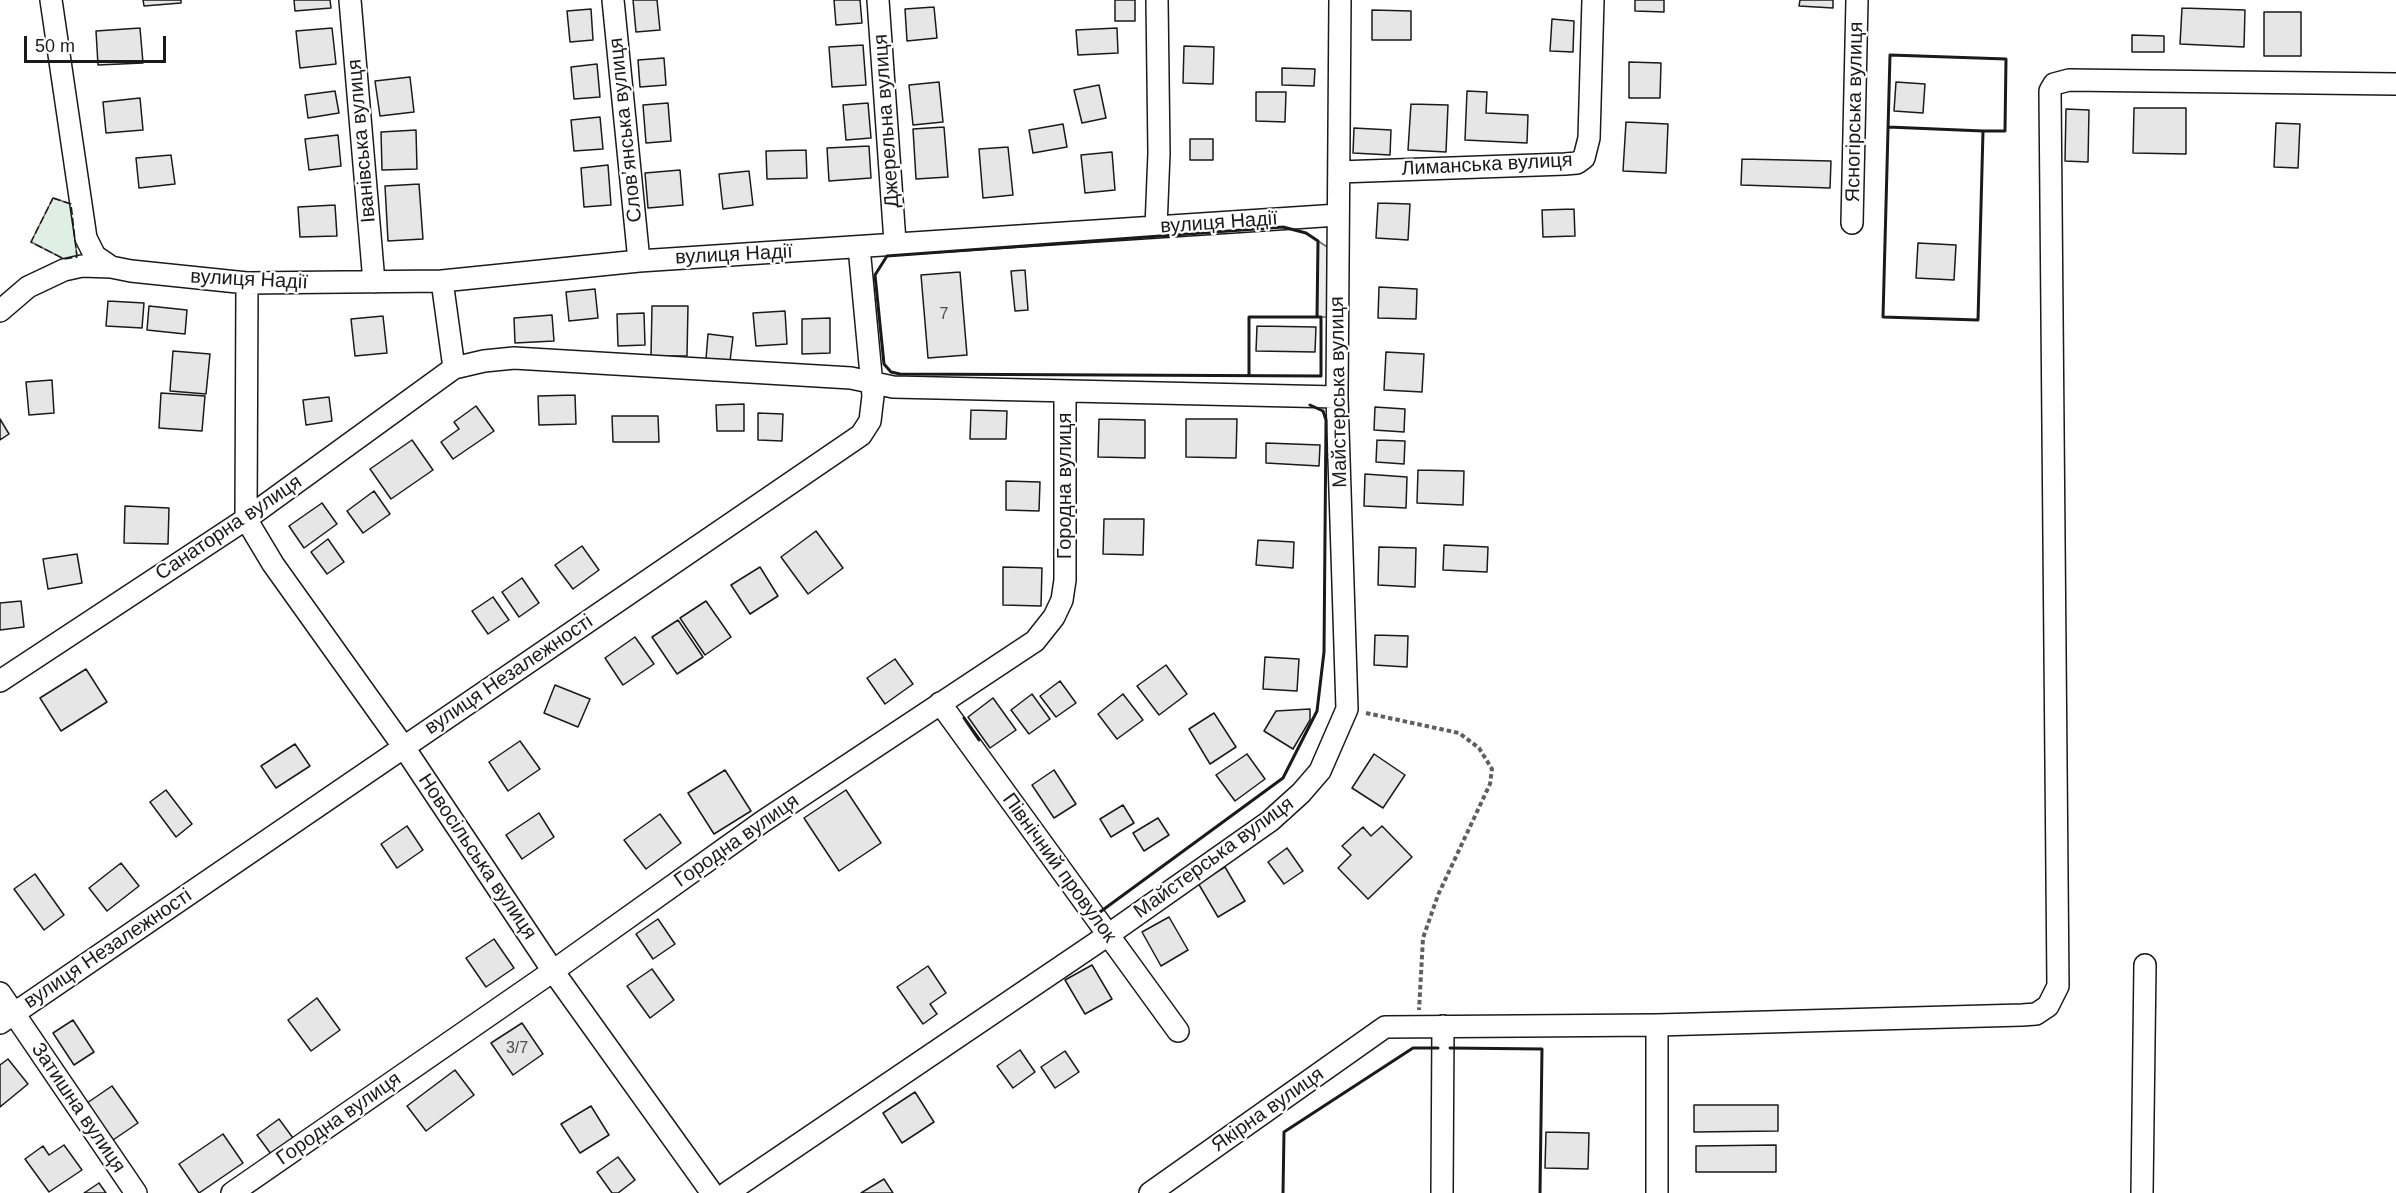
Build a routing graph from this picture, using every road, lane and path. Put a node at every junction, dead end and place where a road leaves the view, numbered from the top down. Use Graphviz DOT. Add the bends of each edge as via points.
graph roads {
  1 [pos="51,0"];
  2 [pos="350,0"];
  3 [pos="613,0"];
  4 [pos="878,0"];
  5 [pos="1156,0"];
  6 [pos="1340,0"];
  7 [pos="1593,0"];
  8 [pos="1857,0"];
  9 [pos="2396,84"];
  10 [pos="1339,172"];
  11 [pos="1338,215"];
  12 [pos="1852,223"];
  13 [pos="1156,227"];
  14 [pos="895,242"];
  15 [pos="859,247"];
  16 [pos="639,261"];
  17 [pos="121,269"];
  18 [pos="374,282"];
  19 [pos="442,282"];
  20 [pos="248,283"];
  21 [pos="0,311"];
  22 [pos="454,368"];
  23 [pos="872,384"];
  24 [pos="1065,392"];
  25 [pos="1337,397"];
  26 [pos="246,519"];
  27 [pos="0,681"];
  28 [pos="940,704"];
  29 [pos="1347,709"];
  30 [pos="403,746"];
  31 [pos="1108,935"];
  32 [pos="2145,965"];
  33 [pos="553,971"];
  34 [pos="0,993"];
  35 [pos="7,1018"];
  36 [pos="1657,1025"];
  37 [pos="1418,1026"];
  38 [pos="1443,1026"];
  39 [pos="1178,1031"];
  40 [pos="136,1193"];
  41 [pos="232,1193"];
  42 [pos="712,1193"];
  43 [pos="727,1193"];
  44 [pos="1150,1193"];
  45 [pos="1442,1193"];
  46 [pos="1657,1193"];
  47 [pos="2142,1193"];
  1 -- 17 [label="street" via="86,238 95,256"];
  2 -- 18 [label="street, Іванівська вулиця"];
  3 -- 16 [label="street, Словʼянська вулиця"];
  4 -- 14 [label="street, Джерельна вулиця"];
  5 -- 13 [label="street"];
  6 -- 10 [label="street, Майстерська вулиця"];
  7 -- 10 [label="street, Лиманська вулиця" via="1589,138 1584,158 1577,163"];
  8 -- 12 [label="street, Ясногірська вулиця"];
  9 -- 36 [label="street" via="2069,80 2054,84 2050,91 2058,986 2048,1006 2036,1014 2022,1015"];
  10 -- 11 [label="street, Майстерська вулиця"];
  11 -- 13 [label="street, вулиця Надії"];
  11 -- 25 [label="street, Майстерська вулиця"];
  13 -- 14 [label="street, вулиця Надії"];
  14 -- 15 [label="street, вулиця Надії"];
  15 -- 16 [label="street, вулиця Надії"];
  15 -- 23 [label="street, вулиця Незалежності"];
  16 -- 19 [label="street, вулиця Надії"];
  17 -- 20 [label="street, вулиця Надії"];
  17 -- 21 [label="street, вулиця Надії" via="82,266 64,270 28,287"];
  18 -- 19 [label="street, вулиця Надії"];
  18 -- 20 [label="street, вулиця Надії"];
  19 -- 22 [label="street"];
  20 -- 26 [label="street"];
  22 -- 23 [label="street" via="514,358 851,378"];
  22 -- 26 [label="street, Санаторна вулиця"];
  23 -- 24 [label="street"];
  23 -- 30 [label="street, вулиця Незалежності" via="870,421 850,444"];
  24 -- 25 [label="street"];
  24 -- 28 [label="street, Городна вулиця" via="1062,600 1035,641"];
  25 -- 29 [label="street, Майстерська вулиця"];
  26 -- 27 [label="street, Санаторна вулиця"];
  26 -- 30 [label="street, Новосільська вулиця" via="273,564"];
  28 -- 31 [label="street, Північний провулок"];
  28 -- 33 [label="street, Городна вулиця" via="762,822"];
  29 -- 31 [label="street, Майстерська вулиця" via="1320,771 1301,793 1270,821"];
  29 -- 37 [label="path" via="1459,733 1479,748 1492,769 1490,784 1438,896 1423,938"];
  30 -- 33 [label="street, Новосільська вулиця"];
  30 -- 35 [label="street, вулиця Незалежності"];
  31 -- 39 [label="street, Північний провулок"];
  31 -- 43 [label="street, Майстерська вулиця"];
  32 -- 47 [label="street"];
  33 -- 41 [label="street, Городна вулиця"];
  33 -- 42 [label="street, Новосільська вулиця"];
  34 -- 35 [label="street, Затишна вулиця"];
  35 -- 40 [label="street, Затишна вулиця"];
  36 -- 38 [label="street"];
  36 -- 46 [label="street"];
  37 -- 38 [label="street"];
  37 -- 44 [label="street, Якірна вулиця" via="1385,1027"];
  38 -- 45 [label="street"];
}
